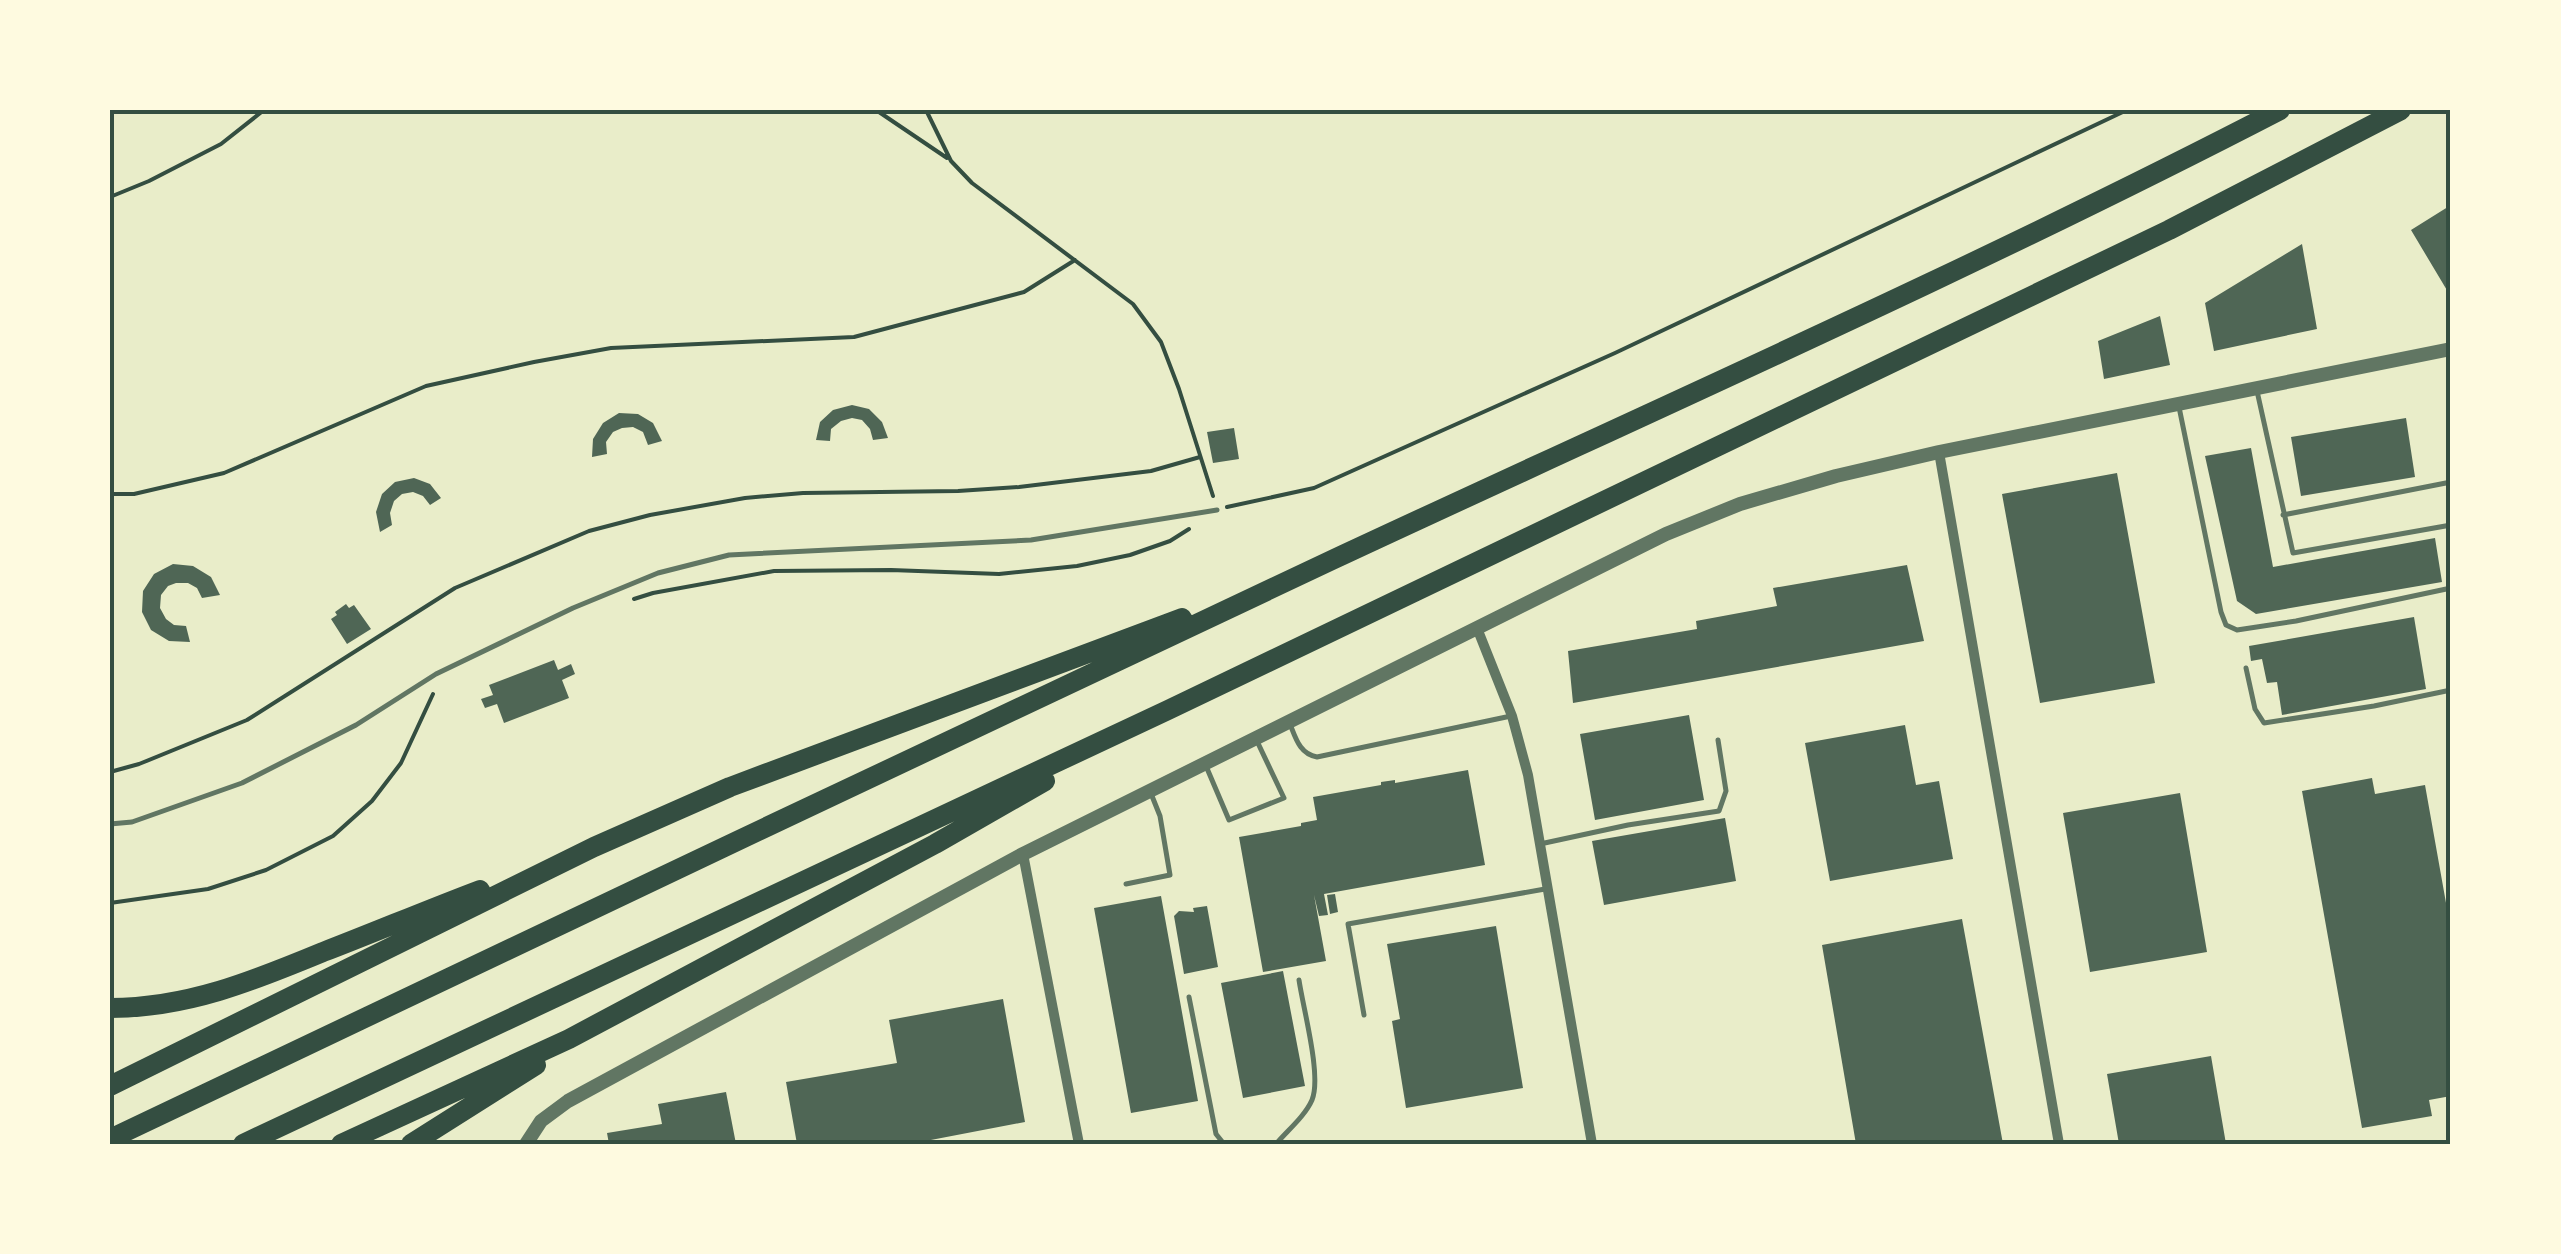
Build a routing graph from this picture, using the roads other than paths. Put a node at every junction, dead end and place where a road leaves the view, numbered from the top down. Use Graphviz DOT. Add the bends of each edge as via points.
graph roads {
  1 [pos="2280,110"];
  2 [pos="2401,110"];
  3 [pos="2450,352"];
  4 [pos="2256,388"];
  5 [pos="2179,404"];
  6 [pos="1939,452"];
  7 [pos="2451,482"];
  8 [pos="1217,510"];
  9 [pos="2283,515"];
  10 [pos="2451,524"];
  11 [pos="1334,559"];
  12 [pos="2451,588"];
  13 [pos="1477,628"];
  14 [pos="2246,668"];
  15 [pos="2451,690"];
  16 [pos="1168,710"];
  17 [pos="1512,716"];
  18 [pos="1288,722"];
  19 [pos="1256,738"];
  20 [pos="1718,740"];
  21 [pos="1204,763"];
  22 [pos="1150,791"];
  23 [pos="110,824"];
  24 [pos="1540,844"];
  25 [pos="594,847"];
  26 [pos="1023,854"];
  27 [pos="1126,884"];
  28 [pos="1548,888"];
  29 [pos="1298,980"];
  30 [pos="1189,997"];
  31 [pos="110,1008"];
  32 [pos="1364,1015"];
  33 [pos="570,1040"];
  34 [pos="110,1086"];
  35 [pos="110,1139"];
  36 [pos="243,1144"];
  37 [pos="341,1144"];
  38 [pos="411,1144"];
  39 [pos="526,1144"];
  40 [pos="1079,1144"];
  41 [pos="1224,1144"];
  42 [pos="1276,1144"];
  43 [pos="1592,1144"];
  44 [pos="2059,1144"];
  1 -- 11 [label="highway" via="1898,298"];
  2 -- 16 [label="highway" via="2169,230"];
  3 -- 4 [label="street"];
  4 -- 5 [label="street"];
  4 -- 9 [label="lane"];
  5 -- 6 [label="street"];
  5 -- 12 [label="lane" via="2226,625 2237,630 2296,621"];
  6 -- 13 [label="street" via="1740,504"];
  6 -- 44 [label="street"];
  7 -- 9 [label="lane"];
  8 -- 23 [label="lane" via="1031,540 729,555 658,573 436,674 356,725 242,782"];
  9 -- 10 [label="lane" via="2292,552"];
  11 -- 25 [label="highway" via="808,756"];
  11 -- 35 [label="highway"];
  13 -- 17 [label="street"];
  13 -- 18 [label="street"];
  14 -- 15 [label="lane" via="2264,722"];
  16 -- 33 [label="highway"];
  16 -- 36 [label="highway"];
  17 -- 18 [label="lane" via="1317,757 1300,748"];
  17 -- 24 [label="street"];
  18 -- 19 [label="street"];
  19 -- 21 [label="street"];
  19 -- 21 [label="lane" via="1284,798 1229,820"];
  20 -- 24 [label="lane" via="1726,791 1719,810"];
  21 -- 22 [label="street"];
  22 -- 26 [label="street"];
  22 -- 27 [label="lane" via="1170,875"];
  24 -- 28 [label="street"];
  25 -- 31 [label="highway" via="236,988 188,1001"];
  25 -- 34 [label="highway"];
  26 -- 39 [label="street" via="585,1092 541,1121"];
  26 -- 40 [label="street"];
  28 -- 32 [label="lane" via="1348,924"];
  28 -- 43 [label="street"];
  29 -- 42 [label="lane" via="1316,1081 1312,1101"];
  30 -- 41 [label="lane" via="1216,1134"];
  33 -- 37 [label="highway"];
  33 -- 38 [label="highway"];
}
